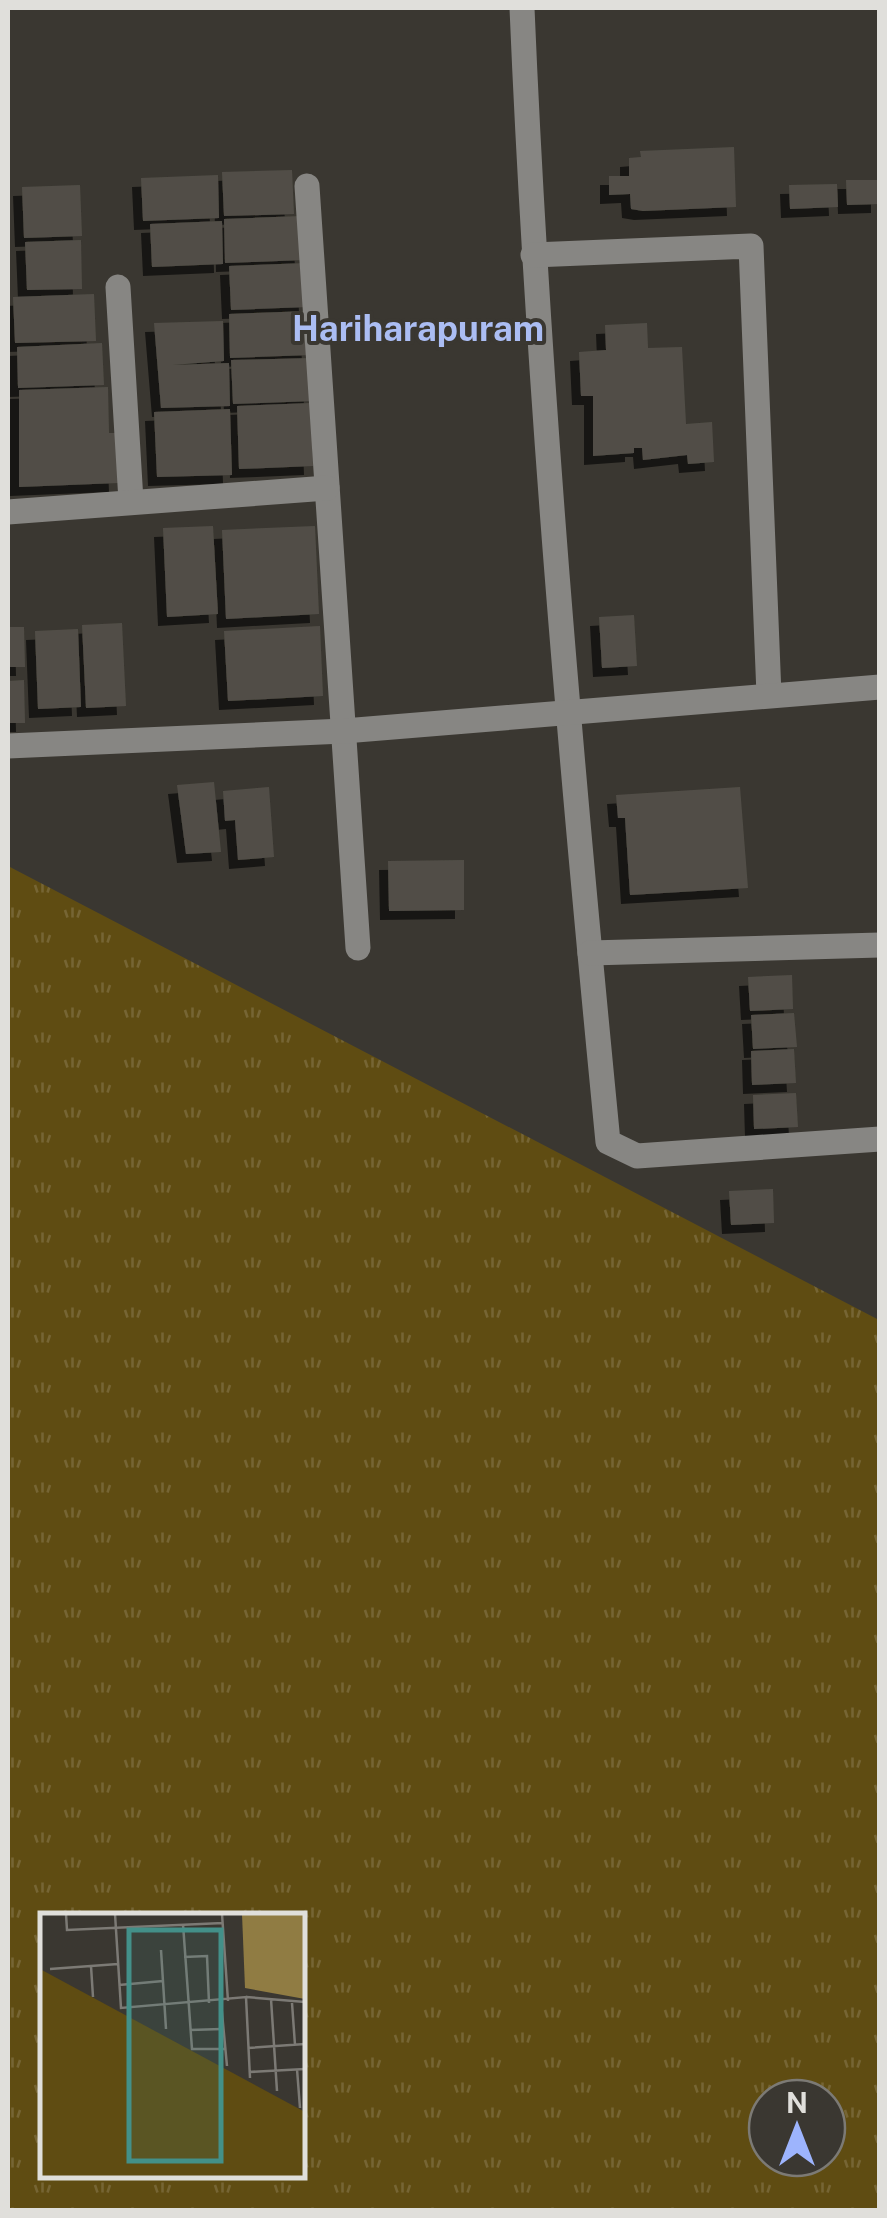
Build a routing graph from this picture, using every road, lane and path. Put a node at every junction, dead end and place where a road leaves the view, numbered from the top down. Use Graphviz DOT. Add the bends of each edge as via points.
graph roads {
  1 [pos="522,8"];
  2 [pos="307,186"];
  3 [pos="533,255"];
  4 [pos="118,287"];
  5 [pos="327,488"];
  6 [pos="130,501"];
  7 [pos="8,512"];
  8 [pos="880,687"];
  9 [pos="770,695"];
  10 [pos="566,710"];
  11 [pos="344,731"];
  12 [pos="8,746"];
  13 [pos="880,944"];
  14 [pos="358,948"];
  15 [pos="590,953"];
  16 [pos="880,1139"];
  1 -- 3 [label="street"];
  2 -- 5 [label="street"];
  3 -- 9 [label="street" via="751,246"];
  3 -- 10 [label="street"];
  4 -- 6 [label="street"];
  5 -- 6 [label="street"];
  5 -- 11 [label="street"];
  6 -- 7 [label="street"];
  8 -- 9 [label="street"];
  9 -- 10 [label="street"];
  10 -- 11 [label="street"];
  10 -- 15 [label="street"];
  11 -- 12 [label="street"];
  11 -- 14 [label="street"];
  13 -- 15 [label="street"];
  15 -- 16 [label="street" via="608,1142 637,1156"];
}
